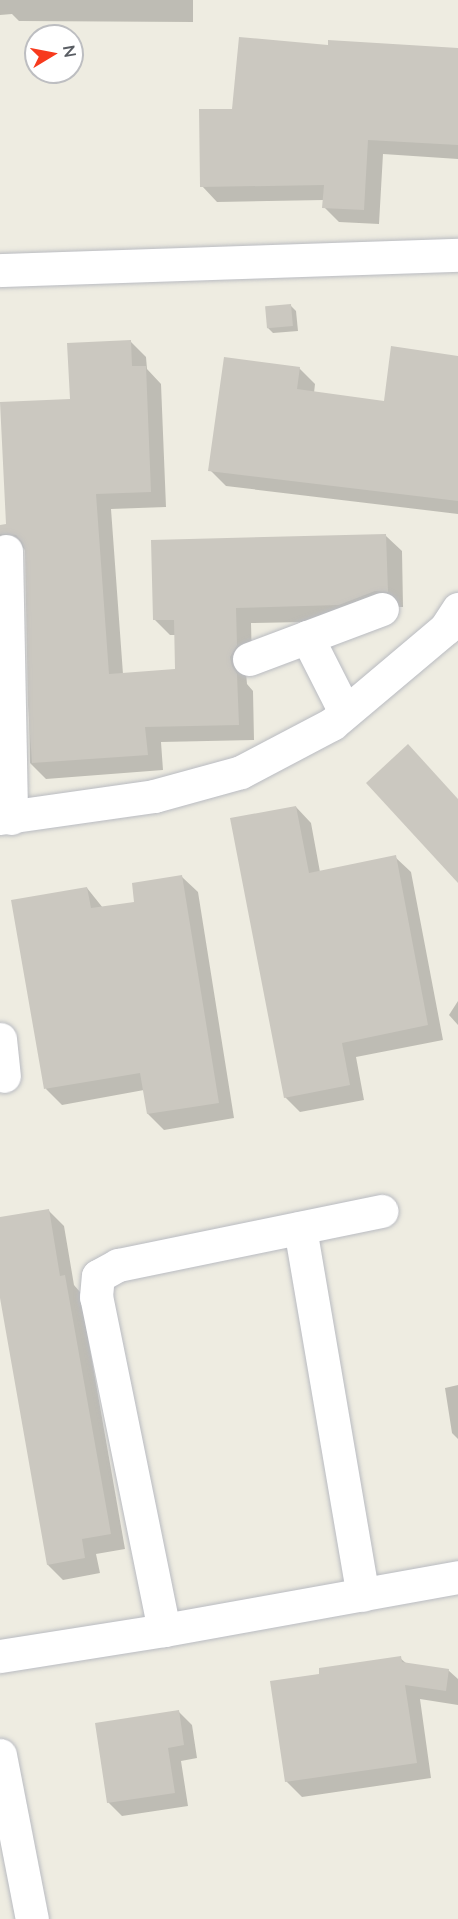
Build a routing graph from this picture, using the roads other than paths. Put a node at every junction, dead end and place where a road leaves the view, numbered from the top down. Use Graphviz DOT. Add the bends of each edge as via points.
graph roads {
  1 [pos="458,255"];
  2 [pos="0,270"];
  3 [pos="6,551"];
  4 [pos="382,609"];
  5 [pos="458,609"];
  6 [pos="307,637"];
  7 [pos="249,659"];
  8 [pos="345,712"];
  9 [pos="6,818"];
  10 [pos="0,1040"];
  11 [pos="4,1076"];
  12 [pos="382,1211"];
  13 [pos="300,1228"];
  14 [pos="458,1577"];
  15 [pos="363,1594"];
  16 [pos="164,1630"];
  17 [pos="0,1656"];
  18 [pos="0,1755"];
  19 [pos="32,1919"];
  1 -- 2 [label="street"];
  3 -- 9 [label="street"];
  4 -- 6 [label="street"];
  5 -- 8 [label="street" via="445,629"];
  6 -- 7 [label="street"];
  6 -- 8 [label="street"];
  8 -- 9 [label="street" via="332,724 241,772 154,796"];
  10 -- 11 [label="street"];
  12 -- 13 [label="street"];
  13 -- 15 [label="street"];
  13 -- 16 [label="street" via="118,1265 98,1276 96,1297"];
  14 -- 15 [label="street"];
  15 -- 16 [label="street"];
  16 -- 17 [label="street"];
  18 -- 19 [label="street"];
}
